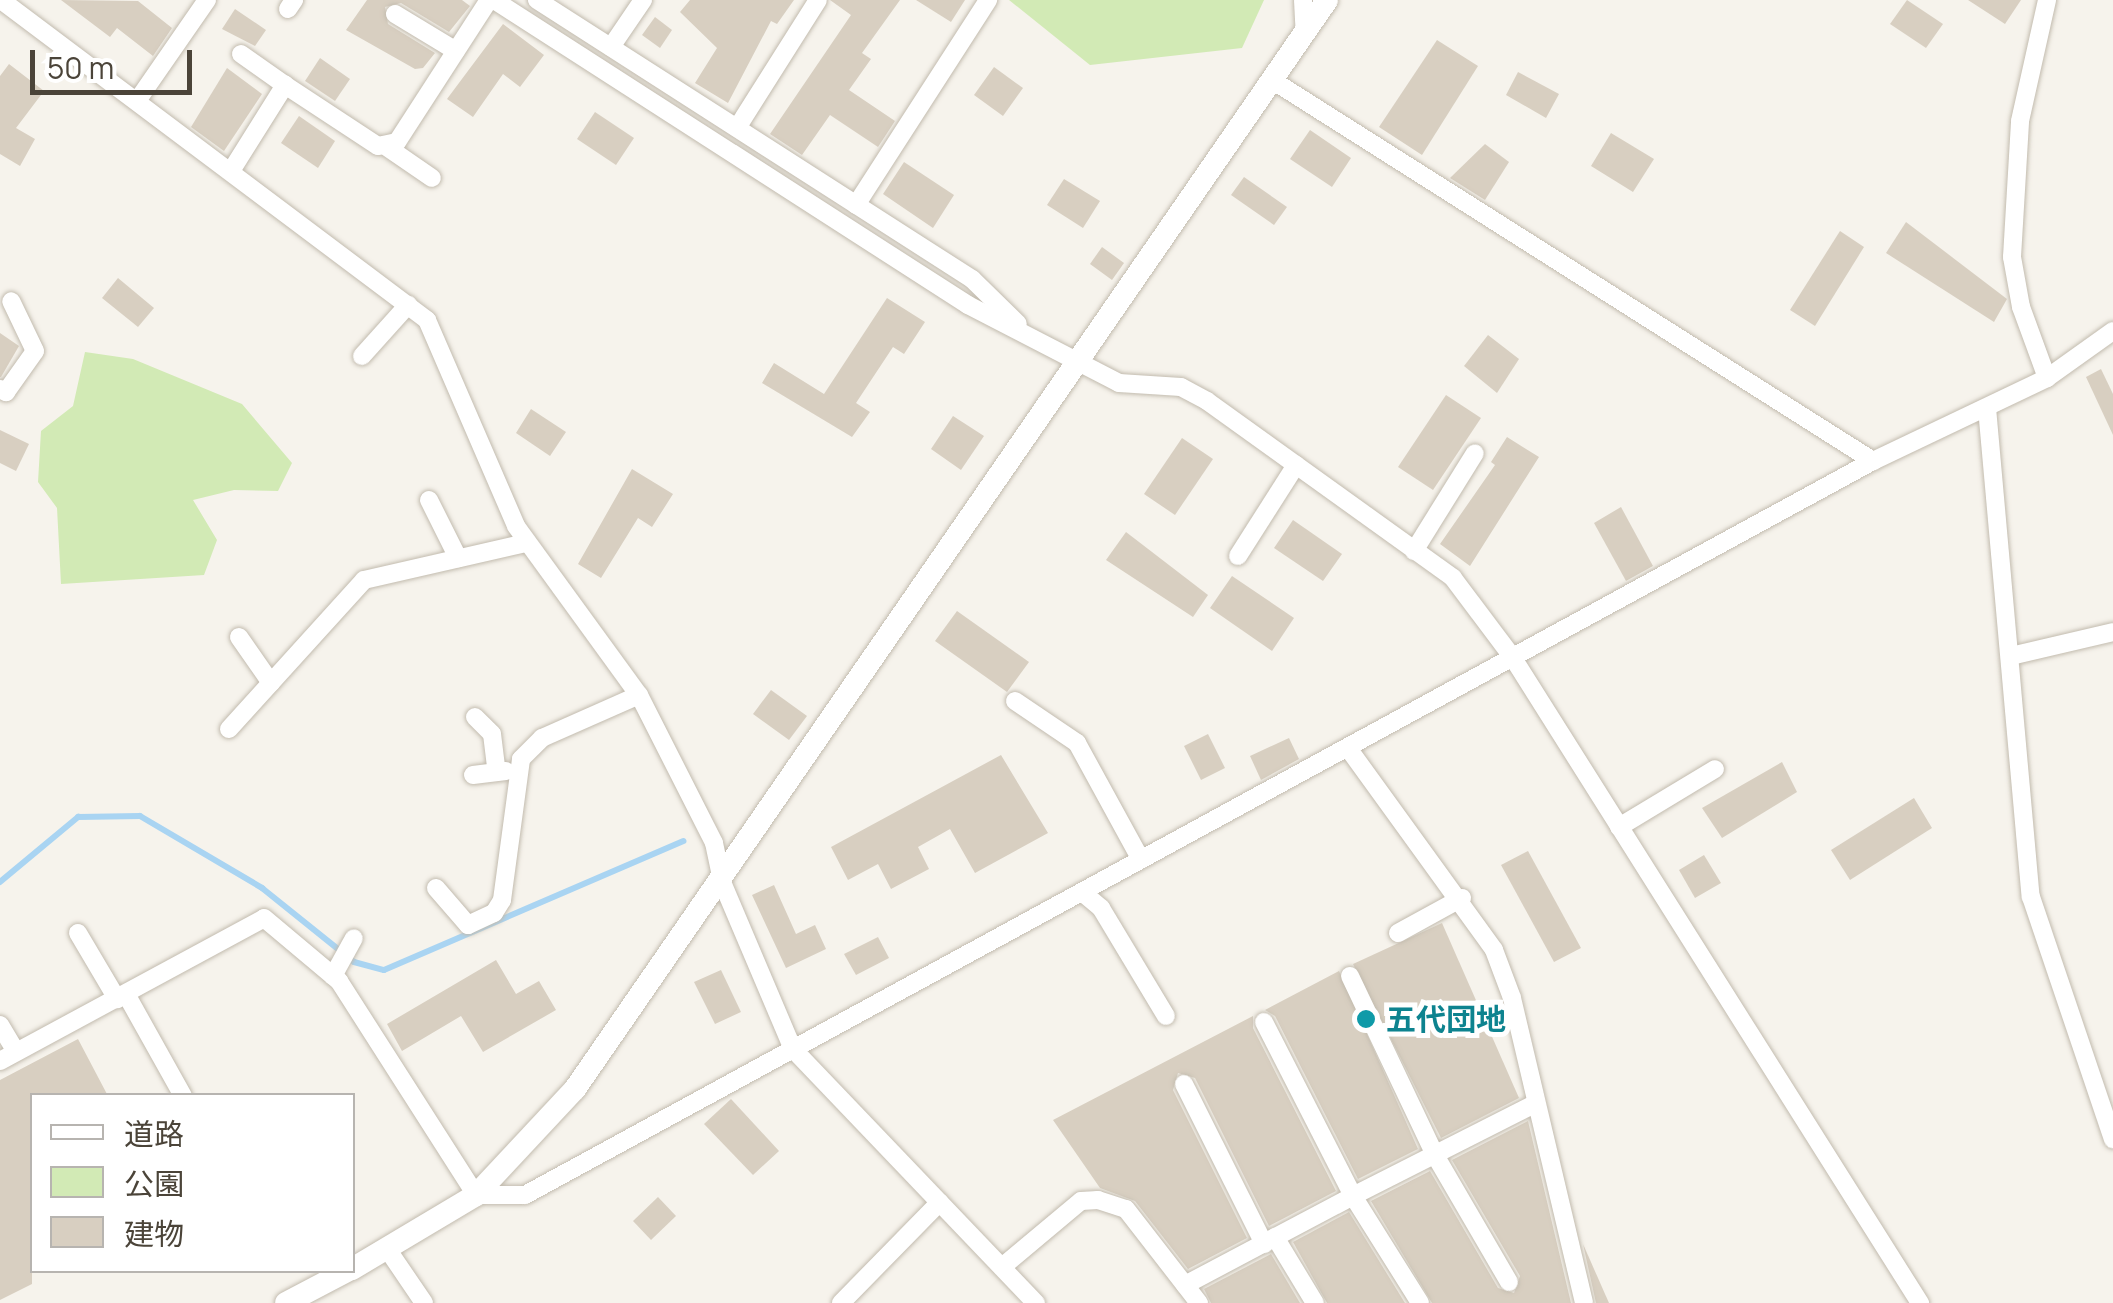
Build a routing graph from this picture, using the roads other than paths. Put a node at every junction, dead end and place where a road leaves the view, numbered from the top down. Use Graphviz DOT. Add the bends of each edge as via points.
graph roads {
  1 [pos="1,0"];
  2 [pos="208,0"];
  3 [pos="491,0"];
  4 [pos="538,0"];
  5 [pos="643,0"];
  6 [pos="818,0"];
  7 [pos="988,0"];
  8 [pos="1303,0"];
  9 [pos="1326,0"];
  10 [pos="2047,0"];
  11 [pos="395,14"];
  12 [pos="1304,33"];
  13 [pos="611,47"];
  14 [pos="456,51"];
  15 [pos="241,54"];
  16 [pos="1272,80"];
  17 [pos="284,85"];
  18 [pos="137,101"];
  19 [pos="737,128"];
  20 [pos="384,144"];
  21 [pos="231,171"];
  22 [pos="432,178"];
  23 [pos="856,205"];
  24 [pos="408,305"];
  25 [pos="6,307"];
  26 [pos="2113,331"];
  27 [pos="1029,335"];
  28 [pos="362,356"];
  29 [pos="1074,364"];
  30 [pos="2047,378"];
  31 [pos="0,389"];
  32 [pos="1987,408"];
  33 [pos="1475,453"];
  34 [pos="1873,462"];
  35 [pos="1296,465"];
  36 [pos="429,500"];
  37 [pos="526,543"];
  38 [pos="1414,551"];
  39 [pos="1238,556"];
  40 [pos="458,558"];
  41 [pos="2113,632"];
  42 [pos="238,637"];
  43 [pos="2011,656"];
  44 [pos="1513,658"];
  45 [pos="271,683"];
  46 [pos="638,696"];
  47 [pos="1015,701"];
  48 [pos="476,717"];
  49 [pos="230,729"];
  50 [pos="1348,748"];
  51 [pos="1715,769"];
  52 [pos="516,770"];
  53 [pos="497,772"];
  54 [pos="474,775"];
  55 [pos="1619,827"];
  56 [pos="1141,860"];
  57 [pos="722,882"];
  58 [pos="436,888"];
  59 [pos="1082,892"];
  60 [pos="1462,898"];
  61 [pos="78,932"];
  62 [pos="1398,933"];
  63 [pos="353,940"];
  64 [pos="335,972"];
  65 [pos="1350,976"];
  66 [pos="121,996"];
  67 [pos="1166,1016"];
  68 [pos="1264,1022"];
  69 [pos="0,1025"];
  70 [pos="793,1049"];
  71 [pos="8,1057"];
  72 [pos="1184,1084"];
  73 [pos="182,1093"];
  74 [pos="1536,1103"];
  75 [pos="2113,1139"];
  76 [pos="1436,1154"];
  77 [pos="476,1195"];
  78 [pos="1353,1196"];
  79 [pos="940,1202"];
  80 [pos="1270,1240"];
  81 [pos="388,1250"];
  82 [pos="1002,1266"];
  83 [pos="355,1268"];
  84 [pos="345,1273"];
  85 [pos="1509,1282"];
  86 [pos="1185,1285"];
  87 [pos="846,1301"];
  88 [pos="286,1303"];
  89 [pos="424,1303"];
  90 [pos="1036,1303"];
  91 [pos="1198,1303"];
  92 [pos="1315,1303"];
  93 [pos="1420,1303"];
  94 [pos="1584,1303"];
  95 [pos="1920,1303"];
  1 -- 18 [label="street"];
  2 -- 18 [label="street"];
  3 -- 14 [label="street"];
  3 -- 27 [label="street" via="968,305"];
  4 -- 13 [label="street"];
  5 -- 13 [label="street"];
  6 -- 19 [label="street"];
  7 -- 23 [label="street"];
  8 -- 12 [label="street"];
  9 -- 12 [label="street"];
  10 -- 30 [label="street" via="2020,121 2012,257 2021,307"];
  11 -- 14 [label="street"];
  12 -- 16 [label="street"];
  13 -- 19 [label="street"];
  14 -- 20 [label="street" via="397,142"];
  15 -- 17 [label="street"];
  16 -- 29 [label="street"];
  16 -- 34 [label="street"];
  17 -- 20 [label="street"];
  17 -- 21 [label="street"];
  18 -- 21 [label="street"];
  19 -- 23 [label="street"];
  20 -- 22 [label="street"];
  21 -- 24 [label="street"];
  23 -- 27 [label="street" via="972,279"];
  24 -- 28 [label="street"];
  24 -- 37 [label="street" via="426,320"];
  25 -- 31 [label="street" via="34,351 6,392"];
  26 -- 30 [label="street"];
  27 -- 29 [label="street"];
  29 -- 35 [label="street" via="1119,382 1181,387"];
  29 -- 57 [label="street"];
  30 -- 32 [label="street"];
  32 -- 34 [label="street"];
  32 -- 43 [label="street"];
  33 -- 38 [label="street"];
  34 -- 44 [label="street"];
  35 -- 38 [label="street"];
  35 -- 39 [label="street"];
  36 -- 40 [label="street"];
  37 -- 40 [label="street"];
  37 -- 46 [label="street"];
  38 -- 44 [label="street" via="1453,578"];
  40 -- 45 [label="street" via="364,580"];
  41 -- 43 [label="street"];
  42 -- 45 [label="street"];
  43 -- 75 [label="street" via="2031,897"];
  44 -- 50 [label="street"];
  44 -- 55 [label="street"];
  45 -- 49 [label="street"];
  46 -- 52 [label="street" via="542,738"];
  46 -- 57 [label="street" via="714,844"];
  47 -- 56 [label="street" via="1077,743"];
  48 -- 53 [label="street" via="492,734"];
  50 -- 56 [label="street"];
  50 -- 60 [label="street"];
  51 -- 55 [label="street"];
  52 -- 53 [label="street"];
  52 -- 58 [label="street" via="502,900 494,913 468,925"];
  53 -- 54 [label="street"];
  55 -- 95 [label="street"];
  56 -- 59 [label="street"];
  57 -- 70 [label="street"];
  57 -- 77 [label="street" via="576,1089"];
  59 -- 67 [label="street" via="1101,908"];
  59 -- 70 [label="street"];
  60 -- 62 [label="street"];
  60 -- 74 [label="street" via="1494,950 1512,998"];
  61 -- 66 [label="street"];
  63 -- 64 [label="street"];
  64 -- 66 [label="street" via="264,918"];
  64 -- 77 [label="street"];
  65 -- 76 [label="street"];
  66 -- 71 [label="street"];
  66 -- 73 [label="street"];
  68 -- 78 [label="street"];
  69 -- 71 [label="street"];
  70 -- 77 [label="street" via="526,1195"];
  70 -- 79 [label="street"];
  72 -- 80 [label="street"];
  74 -- 76 [label="street"];
  74 -- 94 [label="street"];
  76 -- 78 [label="street"];
  76 -- 85 [label="street"];
  77 -- 81 [label="street"];
  78 -- 80 [label="street"];
  78 -- 93 [label="street"];
  79 -- 82 [label="street"];
  79 -- 87 [label="street"];
  80 -- 86 [label="street"];
  80 -- 92 [label="street"];
  81 -- 83 [label="street"];
  81 -- 89 [label="street"];
  82 -- 86 [label="street" via="1081,1202 1098,1200 1126,1208"];
  82 -- 90 [label="street"];
  84 -- 88 [label="street"];
  86 -- 91 [label="street"];
}
